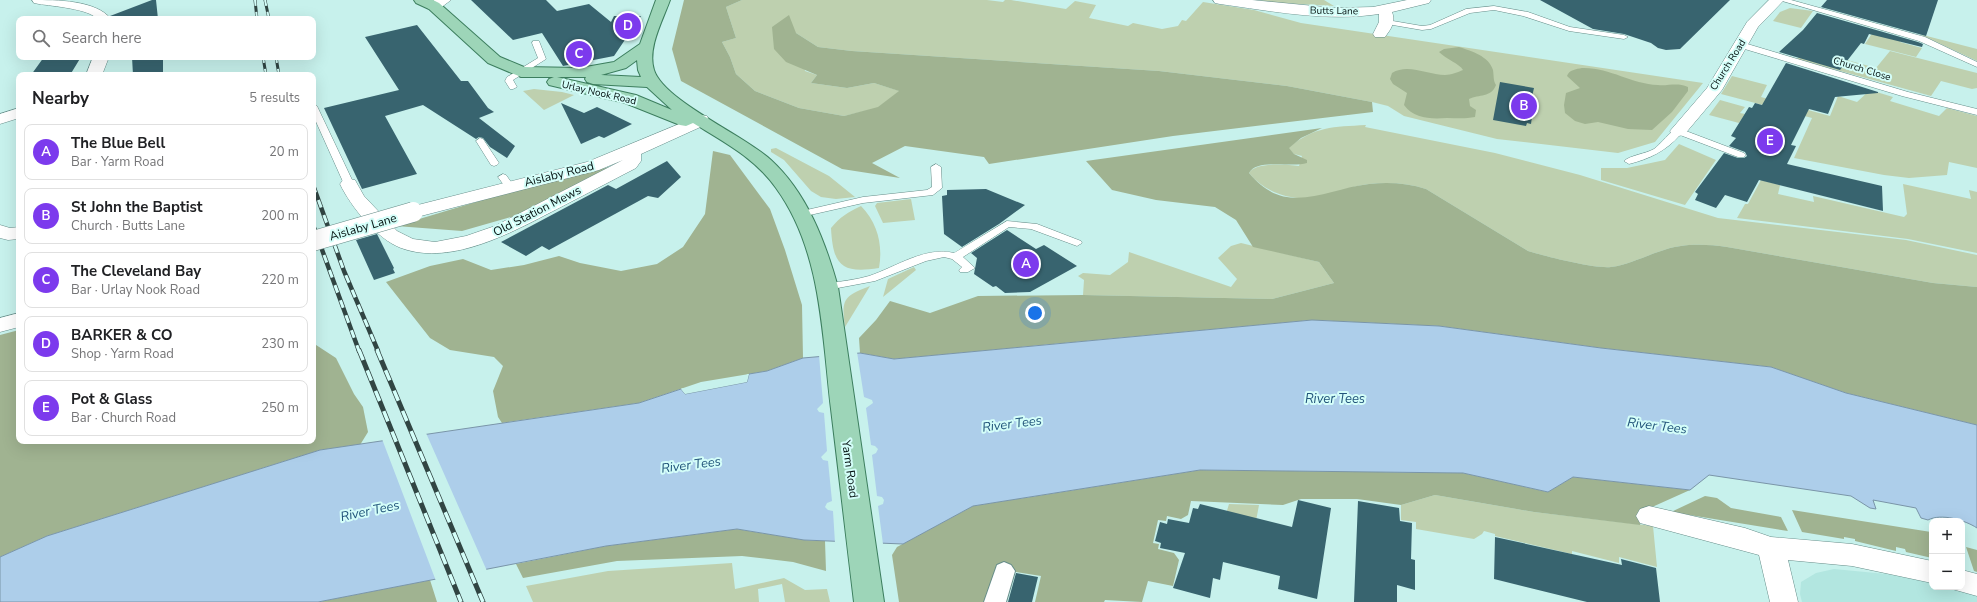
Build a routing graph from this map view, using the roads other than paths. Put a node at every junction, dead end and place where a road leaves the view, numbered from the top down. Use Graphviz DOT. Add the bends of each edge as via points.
graph roads {
  1 [pos="39,0"];
  2 [pos="106,0"];
  3 [pos="663,0"];
  4 [pos="1220,0"];
  5 [pos="1424,0"];
  6 [pos="1777,0"];
  7 [pos="1783,0"];
  8 [pos="433,2"];
  9 [pos="87,8"];
  10 [pos="102,16"];
  11 [pos="1383,22"];
  12 [pos="1624,38"];
  13 [pos="536,44"];
  14 [pos="1741,45"];
  15 [pos="647,46"];
  16 [pos="100,60"];
  17 [pos="1977,65"];
  18 [pos="95,72"];
  19 [pos="521,72"];
  20 [pos="549,73"];
  21 [pos="652,82"];
  22 [pos="513,87"];
  23 [pos="1977,112"];
  24 [pos="316,113"];
  25 [pos="16,114"];
  26 [pos="0,119"];
  27 [pos="701,120"];
  28 [pos="1678,131"];
  29 [pos="480,141"];
  30 [pos="632,151"];
  31 [pos="1741,155"];
  32 [pos="1629,161"];
  33 [pos="494,163"];
  34 [pos="936,167"];
  35 [pos="348,184"];
  36 [pos="413,212"];
  37 [pos="802,214"];
  38 [pos="0,231"];
  39 [pos="16,233"];
  40 [pos="316,241"];
  41 [pos="1077,243"];
  42 [pos="956,257"];
  43 [pos="964,270"];
  44 [pos="827,287"];
  45 [pos="16,321"];
  46 [pos="0,325"];
  47 [pos="1649,516"];
  48 [pos="1771,548"];
  49 [pos="1004,571"];
  50 [pos="1929,571"];
  51 [pos="1965,582"];
  52 [pos="1977,585"];
  53 [pos="869,602"];
  54 [pos="995,602"];
  55 [pos="1784,602"];
  1 -- 9 [label="street"];
  2 -- 9 [label="street"];
  3 -- 15 [label="main road"];
  4 -- 11 [label="street, Butts Lane" via="1305,11 1353,12"];
  5 -- 11 [label="street, Butts Lane"];
  6 -- 14 [label="street, Church Road" via="1752,25"];
  7 -- 17 [label="lane" via="1916,37"];
  8 -- 19 [label="main road, Urlay Nook Road" via="494,60"];
  9 -- 10 [label="street"];
  11 -- 12 [label="lane" via="1431,27 1469,11 1494,8 1525,14 1569,29"];
  13 -- 19 [label="lane" via="542,59"];
  14 -- 23 [label="lane, Church Close" via="1905,94"];
  14 -- 28 [label="street, Church Road" via="1714,90"];
  15 -- 20 [label="main road, Urlay Nook Road" via="615,67 580,73"];
  15 -- 21 [label="main road" via="646,67"];
  16 -- 18 [label="street"];
  19 -- 20 [label="main road, Urlay Nook Road"];
  19 -- 22 [label="lane" via="508,81"];
  19 -- 27 [label="main road, Urlay Nook Road" via="523,76 630,99 685,121"];
  20 -- 21 [label="main road, Urlay Nook Road" via="583,79"];
  21 -- 27 [label="main road, Yarm Road" via="667,97"];
  24 -- 35 [label="lane, Old Station Mews"];
  25 -- 26 [label="street"];
  27 -- 30 [label="street, Aislaby Road"];
  27 -- 37 [label="main road, Yarm Road" via="738,143 772,171 790,193"];
  28 -- 31 [label="lane"];
  28 -- 32 [label="lane" via="1652,155"];
  29 -- 33 [label="lane"];
  30 -- 35 [label="street, Old Station Mews" via="630,164 502,230 423,255 390,235 356,198"];
  30 -- 36 [label="street, Aislaby Road" via="593,166 506,182"];
  34 -- 37 [label="lane" via="938,188 930,193 863,200"];
  36 -- 40 [label="street, Aislaby Lane, bridge"];
  37 -- 44 [label="main road, Yarm Road" via="817,249"];
  38 -- 39 [label="street"];
  41 -- 42 [label="lane" via="1032,226 1007,224"];
  42 -- 43 [label="lane" via="970,268"];
  42 -- 44 [label="lane" via="944,254 923,258 871,279"];
  44 -- 53 [label="main road, Yarm Road"];
  45 -- 46 [label="street"];
  47 -- 48 [label="street" via="1745,539"];
  48 -- 50 [label="street" via="1852,555"];
  48 -- 55 [label="street"];
  49 -- 54 [label="street"];
  51 -- 52 [label="street"];
}
